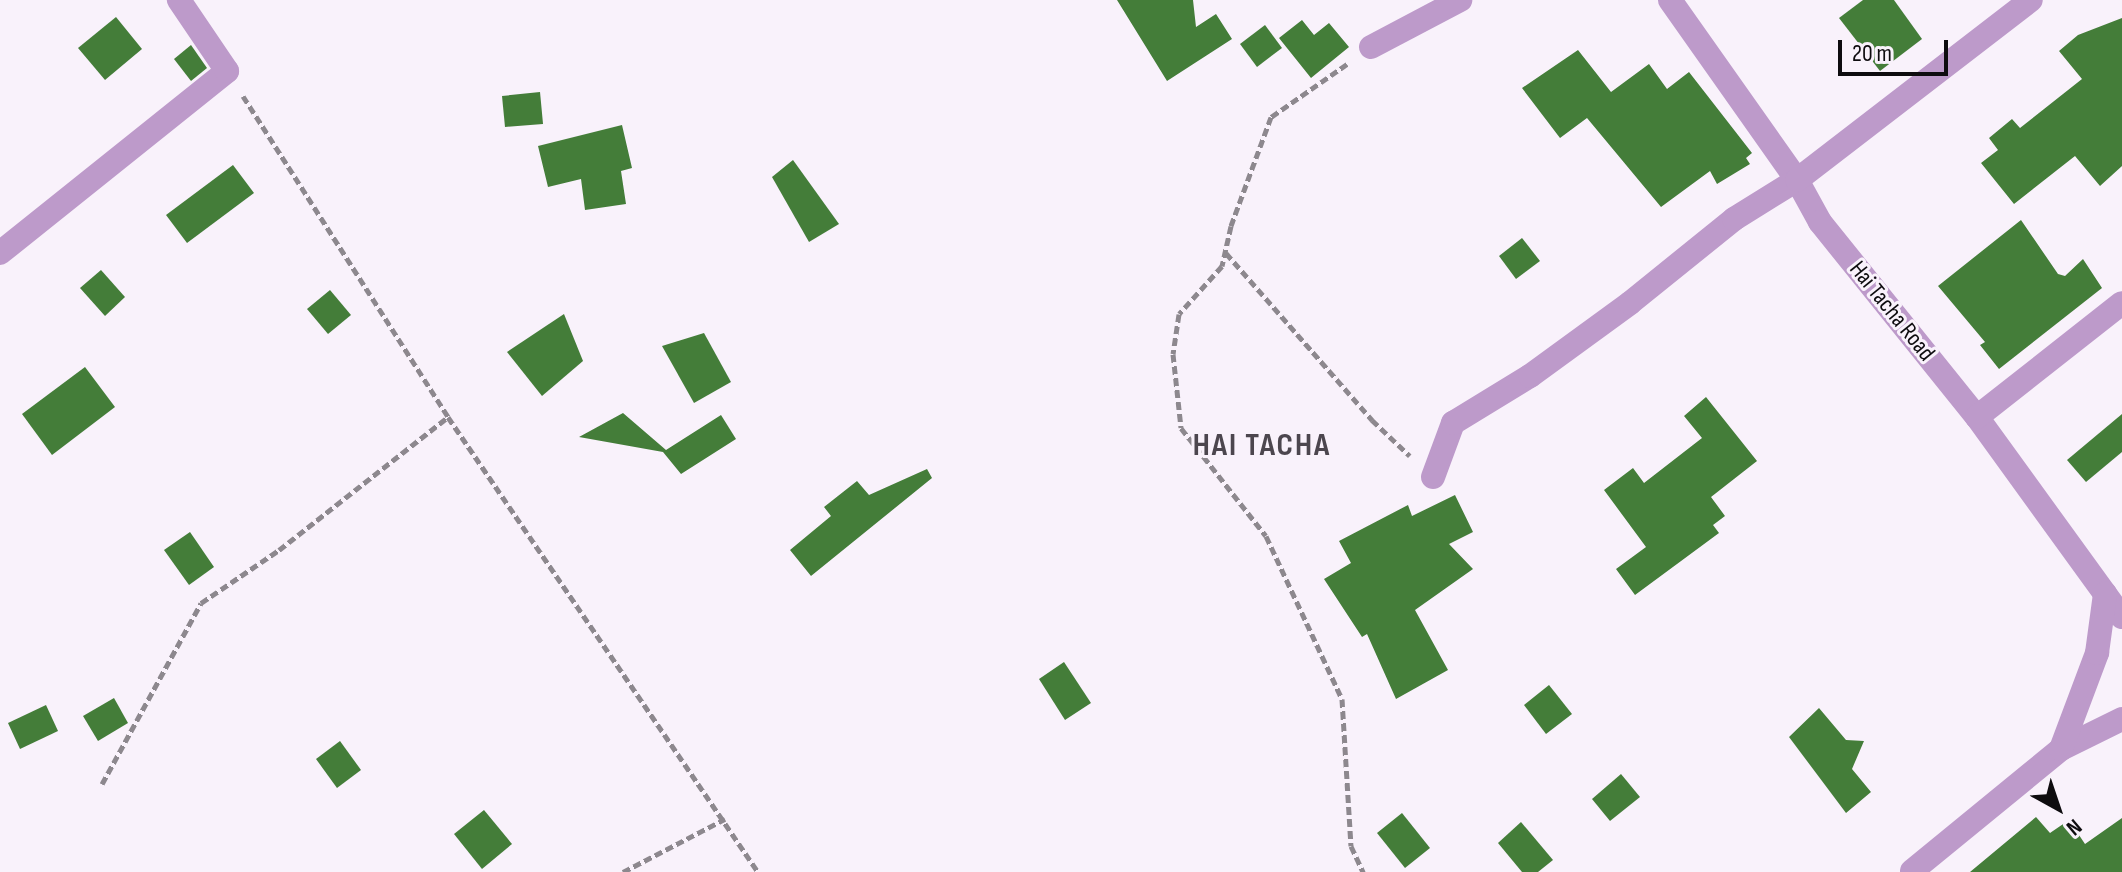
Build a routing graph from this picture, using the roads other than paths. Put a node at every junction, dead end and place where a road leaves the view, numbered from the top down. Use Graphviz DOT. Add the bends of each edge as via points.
graph roads {
  1 [pos="179,0"];
  2 [pos="1460,0"];
  3 [pos="1670,0"];
  4 [pos="2031,0"];
  5 [pos="1371,47"];
  6 [pos="1797,180"];
  7 [pos="0,253"];
  8 [pos="2122,303"];
  9 [pos="1977,417"];
  10 [pos="1433,477"];
  11 [pos="2105,594"];
  12 [pos="2122,617"];
  13 [pos="2122,719"];
  14 [pos="2061,749"];
  15 [pos="1912,871"];
  1 -- 7 [label="street" via="227,71"];
  2 -- 5 [label="street"];
  3 -- 6 [label="street, Hai Tacha Road"];
  4 -- 6 [label="street"];
  6 -- 9 [label="street, Hai Tacha Road" via="1820,222"];
  6 -- 10 [label="street" via="1734,219 1530,376 1453,423"];
  8 -- 9 [label="street"];
  9 -- 11 [label="street, Hai Tacha Road"];
  11 -- 12 [label="street, Hai Tacha Road"];
  11 -- 14 [label="street" via="2097,653"];
  13 -- 14 [label="street"];
  14 -- 15 [label="street"];
}
